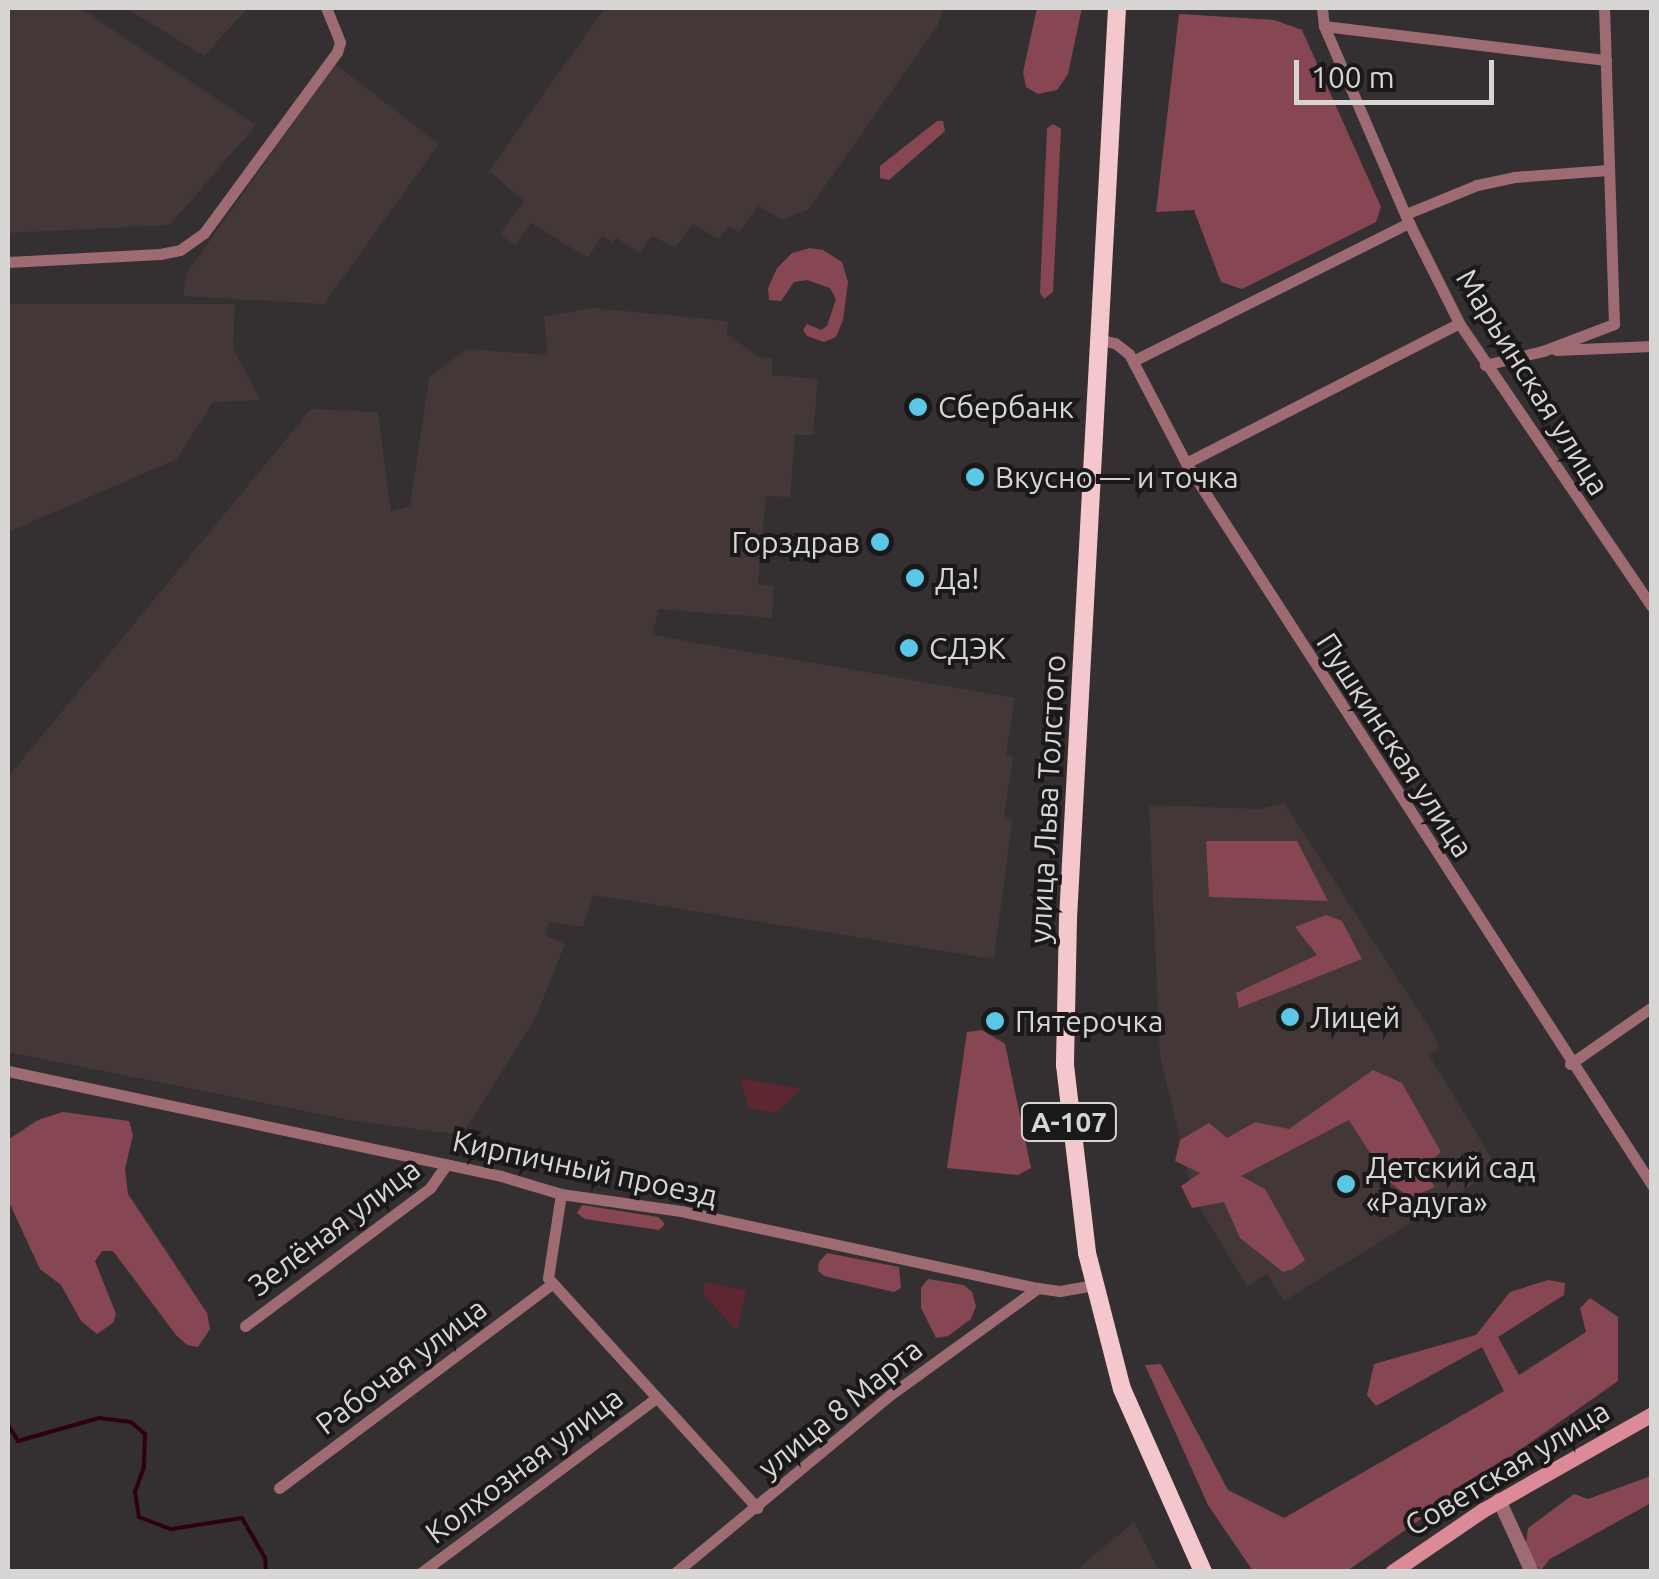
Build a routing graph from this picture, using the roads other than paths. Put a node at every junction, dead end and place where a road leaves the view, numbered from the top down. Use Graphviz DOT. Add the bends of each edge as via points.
graph roads {
  1 [pos="326,8"];
  2 [pos="1117,8"];
  3 [pos="1322,8"];
  4 [pos="1604,8"];
  5 [pos="1324,26"];
  6 [pos="1606,60"];
  7 [pos="1608,170"];
  8 [pos="1408,219"];
  9 [pos="8,262"];
  10 [pos="1459,323"];
  11 [pos="1097,339"];
  12 [pos="1652,346"];
  13 [pos="1544,352"];
  14 [pos="1133,361"];
  15 [pos="1485,365"];
  16 [pos="1186,463"];
  17 [pos="1652,608"];
  18 [pos="1652,1007"];
  19 [pos="1570,1064"];
  20 [pos="8,1072"];
  21 [pos="447,1164"];
  22 [pos="1652,1186"];
  23 [pos="561,1194"];
  24 [pos="554,1283"];
  25 [pos="1094,1284"];
  26 [pos="1038,1288"];
  27 [pos="245,1326"];
  28 [pos="656,1398"];
  29 [pos="1652,1414"];
  30 [pos="279,1488"];
  31 [pos="1500,1500"];
  32 [pos="757,1508"];
  33 [pos="422,1572"];
  34 [pos="676,1572"];
  35 [pos="1203,1572"];
  36 [pos="1392,1572"];
  37 [pos="1532,1572"];
  1 -- 9 [label="street" via="340,42 336,52 204,233 180,250 160,254"];
  2 -- 11 [label="highway, улица Льва Толстого / А-107"];
  3 -- 5 [label="street, Марьинская улица"];
  4 -- 6 [label="street"];
  5 -- 6 [label="street"];
  5 -- 8 [label="street, Марьинская улица"];
  6 -- 7 [label="street"];
  7 -- 8 [label="street" via="1477,185"];
  7 -- 13 [label="street" via="1614,324"];
  8 -- 10 [label="street, Марьинская улица"];
  8 -- 14 [label="street"];
  10 -- 15 [label="street, Марьинская улица"];
  10 -- 16 [label="street"];
  11 -- 14 [label="street" via="1115,342"];
  11 -- 25 [label="highway, улица Льва Толстого / А-107" via="1065,1065"];
  12 -- 13 [label="street"];
  13 -- 15 [label="street"];
  14 -- 16 [label="street, Пушкинская улица"];
  15 -- 17 [label="street, Марьинская улица"];
  16 -- 19 [label="street, Пушкинская улица"];
  18 -- 19 [label="street"];
  19 -- 22 [label="street, Пушкинская улица"];
  20 -- 21 [label="street, Кирпичный проезд"];
  21 -- 23 [label="street, Кирпичный проезд"];
  21 -- 27 [label="street, Зелёная улица" via="430,1188"];
  23 -- 24 [label="street" via="548,1278"];
  23 -- 26 [label="street, Кирпичный проезд" via="681,1211"];
  24 -- 28 [label="street"];
  24 -- 30 [label="street, Рабочая улица"];
  25 -- 26 [label="street, Кирпичный проезд" via="1060,1292"];
  25 -- 35 [label="highway, улица Льва Толстого / А-107" via="1122,1389"];
  26 -- 32 [label="street, улица 8 Марта" via="890,1395"];
  28 -- 32 [label="street"];
  28 -- 33 [label="street, Колхозная улица"];
  29 -- 31 [label="main road, Советская улица"];
  31 -- 36 [label="main road, Советская улица"];
  31 -- 37 [label="street"];
  32 -- 34 [label="street, улица 8 Марта"];
}
